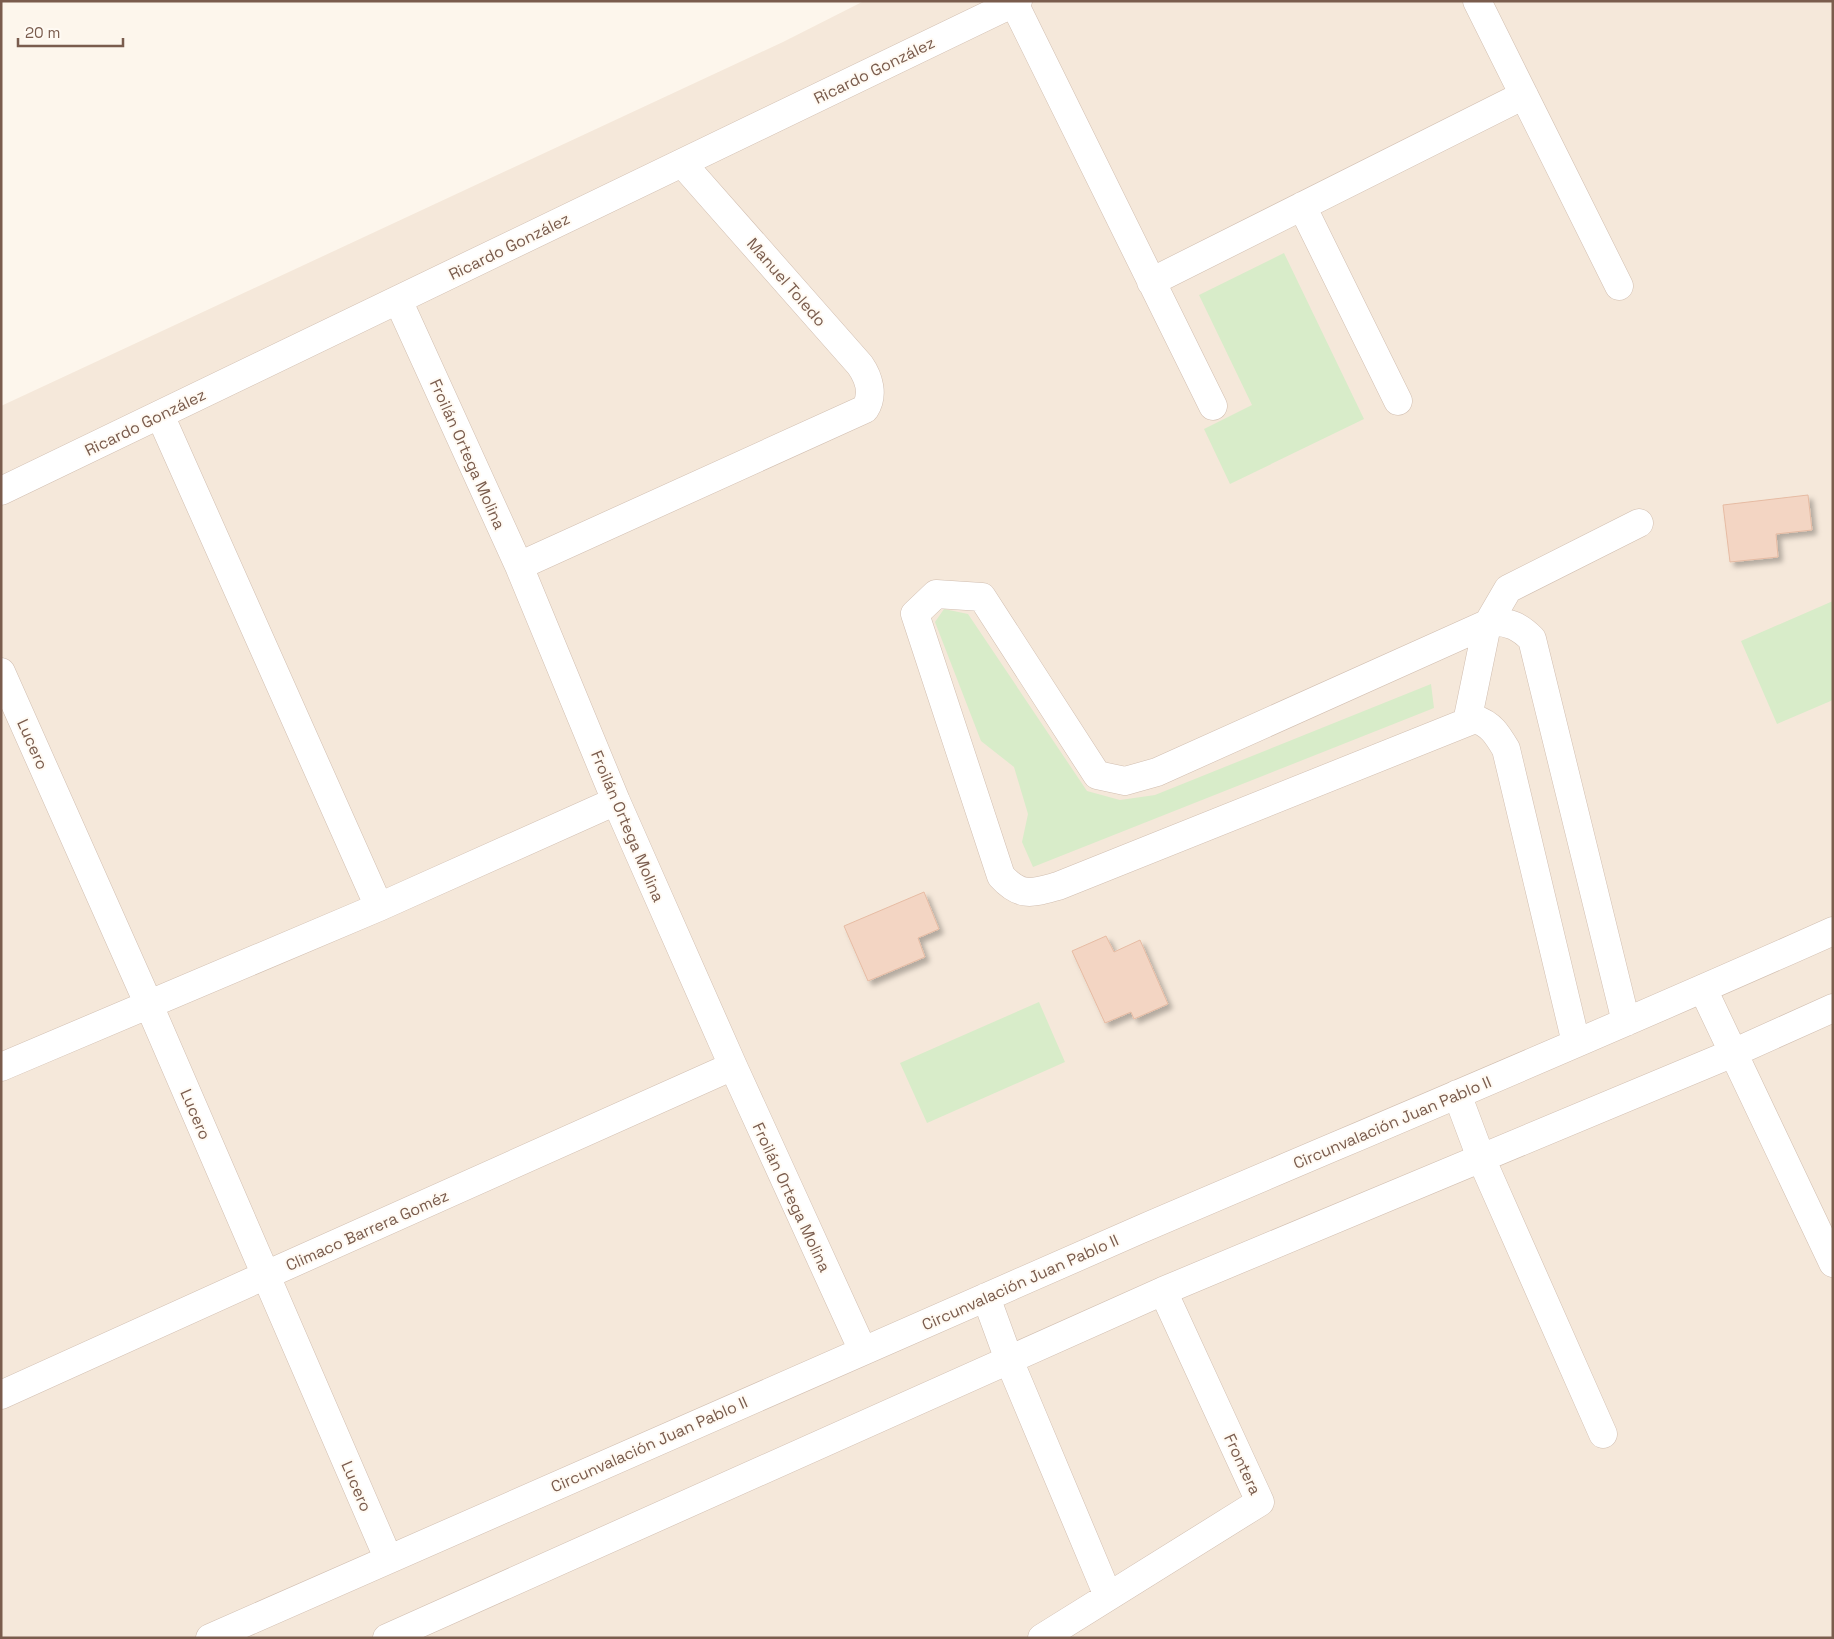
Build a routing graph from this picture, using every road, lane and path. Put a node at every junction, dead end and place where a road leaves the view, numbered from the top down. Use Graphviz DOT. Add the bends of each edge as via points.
graph roads {
  1 [pos="1477,1"];
  2 [pos="1016,2"];
  3 [pos="1524,95"];
  4 [pos="682,163"];
  5 [pos="1302,206"];
  6 [pos="1151,282"];
  7 [pos="1619,286"];
  8 [pos="398,300"];
  9 [pos="1398,401"];
  10 [pos="1213,406"];
  11 [pos="160,415"];
  12 [pos="1,491"];
  13 [pos="1639,523"];
  14 [pos="519,566"];
  15 [pos="1487,625"];
  16 [pos="1,672"];
  17 [pos="1467,722"];
  18 [pos="616,801"];
  19 [pos="379,907"];
  20 [pos="1833,931"];
  21 [pos="1703,989"];
  22 [pos="149,1005"];
  23 [pos="1833,1008"];
  24 [pos="1626,1022"];
  25 [pos="1576,1043"];
  26 [pos="1734,1053"];
  27 [pos="733,1066"];
  28 [pos="1,1067"];
  29 [pos="1457,1094"];
  30 [pos="1481,1158"];
  31 [pos="1833,1263"];
  32 [pos="266,1275"];
  33 [pos="1163,1291"];
  34 [pos="986,1297"];
  35 [pos="863,1351"];
  36 [pos="1009,1360"];
  37 [pos="1,1395"];
  38 [pos="1603,1434"];
  39 [pos="388,1558"];
  40 [pos="1108,1596"];
  41 [pos="419,1631"];
  42 [pos="210,1638"];
  43 [pos="387,1638"];
  44 [pos="1042,1638"];
  1 -- 3 [label="street"];
  2 -- 4 [label="street, Ricardo González"];
  2 -- 6 [label="street"];
  3 -- 5 [label="street"];
  3 -- 7 [label="street"];
  4 -- 8 [label="street, Ricardo González"];
  4 -- 14 [label="street, Manuel Toledo" via="860,365 871,396 865,409"];
  5 -- 6 [label="street"];
  5 -- 9 [label="street"];
  6 -- 10 [label="street"];
  8 -- 11 [label="street, Ricardo González"];
  8 -- 14 [label="street, Froilán Ortega Molina"];
  11 -- 12 [label="street, Ricardo González"];
  11 -- 19 [label="street"];
  13 -- 15 [label="street" via="1508,589"];
  14 -- 18 [label="street, Froilán Ortega Molina"];
  15 -- 17 [label="street"];
  15 -- 17 [label="street" via="1157,772 1125,781 1097,775 982,597 936,594 915,614 1001,876 1014,889 1025,892 1058,886"];
  15 -- 24 [label="street" via="1502,621 1513,624 1532,639"];
  16 -- 22 [label="street, Lucero"];
  17 -- 25 [label="street" via="1475,719 1493,728 1506,749"];
  18 -- 19 [label="street"];
  18 -- 27 [label="street, Froilán Ortega Molina"];
  19 -- 22 [label="street"];
  20 -- 21 [label="street, Circunvalación Juan Pablo II"];
  21 -- 24 [label="street, Circunvalación Juan Pablo II"];
  21 -- 26 [label="street"];
  22 -- 28 [label="street"];
  22 -- 32 [label="street, Lucero"];
  23 -- 26 [label="street"];
  24 -- 25 [label="street, Circunvalación Juan Pablo II"];
  25 -- 29 [label="street, Circunvalación Juan Pablo II"];
  26 -- 30 [label="street"];
  26 -- 31 [label="street"];
  27 -- 32 [label="street, Climaco Barrera Goméz"];
  27 -- 35 [label="street, Froilán Ortega Molina"];
  29 -- 30 [label="street"];
  29 -- 34 [label="street, Circunvalación Juan Pablo II"];
  30 -- 33 [label="street"];
  30 -- 38 [label="street"];
  32 -- 37 [label="street, Climaco Barrera Goméz"];
  32 -- 39 [label="street, Lucero"];
  33 -- 36 [label="street"];
  33 -- 40 [label="street, Frontera" via="1260,1502"];
  34 -- 35 [label="street, Circunvalación Juan Pablo II"];
  34 -- 36 [label="street"];
  35 -- 39 [label="street, Circunvalación Juan Pablo II"];
  36 -- 40 [label="street"];
  36 -- 41 [label="street"];
  39 -- 42 [label="street, Circunvalación Juan Pablo II"];
  40 -- 44 [label="street, Frontera"];
  41 -- 43 [label="street"];
}
